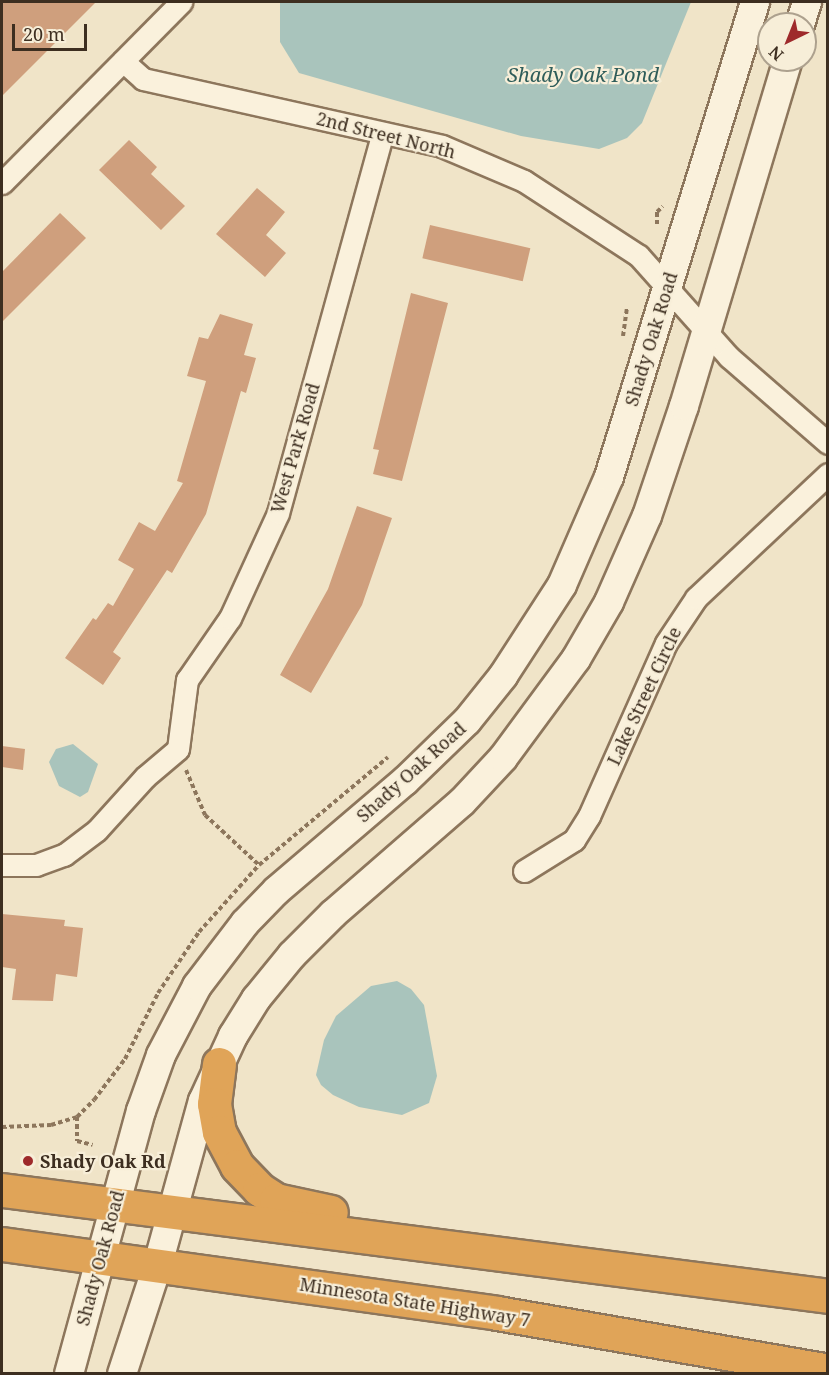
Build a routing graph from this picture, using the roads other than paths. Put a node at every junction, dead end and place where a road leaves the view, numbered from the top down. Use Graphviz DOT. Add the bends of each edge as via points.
graph roads {
  1 [pos="181,2"];
  2 [pos="755,2"];
  3 [pos="123,60"];
  4 [pos="784,72"];
  5 [pos="383,133"];
  6 [pos="2,183"];
  7 [pos="667,289"];
  8 [pos="706,333"];
  9 [pos="828,442"];
  10 [pos="828,474"];
  11 [pos="2,865"];
  12 [pos="524,871"];
  13 [pos="219,1064"];
  14 [pos="2,1190"];
  15 [pos="115,1203"];
  16 [pos="171,1212"];
  17 [pos="2,1244"];
  18 [pos="101,1257"];
  19 [pos="158,1264"];
  20 [pos="776,1291"];
  21 [pos="828,1296"];
  22 [pos="828,1371"];
  23 [pos="69,1374"];
  24 [pos="122,1374"];
  1 -- 3 [label="street"];
  2 -- 7 [label="main road, Shady Oak Road"];
  3 -- 5 [label="street, 2nd Street North" via="143,80"];
  3 -- 6 [label="street"];
  4 -- 8 [label="main road"];
  5 -- 7 [label="street, 2nd Street North" via="442,146 524,181 639,256"];
  5 -- 11 [label="street, West Park Road" via="278,513 230,618 187,680 178,749 145,777 97,830 64,855 36,865"];
  7 -- 8 [label="street, 2nd Street North"];
  7 -- 15 [label="main road, Shady Oak Road" via="609,477 556,594 503,676 467,721 405,781 276,891 220,954 179,1017 161,1055"];
  8 -- 9 [label="street, 2nd Street North"];
  8 -- 13 [label="main road" via="647,516 609,602 576,659 538,714 462,802 333,914 292,955 256,999"];
  10 -- 12 [label="street, Lake Street Circle" via="792,511 716,575 691,604 666,643 589,816 574,840"];
  13 -- 16 [label="main road" via="188,1144"];
  13 -- 20 [label="highway" via="214,1104 227,1151 248,1179 276,1200 297,1208 442,1228"];
  14 -- 15 [label="highway"];
  15 -- 16 [label="highway"];
  15 -- 18 [label="main road, Shady Oak Road"];
  16 -- 19 [label="main road"];
  16 -- 20 [label="highway"];
  17 -- 18 [label="highway, Minnesota State Highway 7"];
  18 -- 19 [label="highway, Minnesota State Highway 7"];
  18 -- 23 [label="main road, Shady Oak Road"];
  19 -- 22 [label="highway, Minnesota State Highway 7" via="497,1314"];
  19 -- 24 [label="main road"];
  20 -- 21 [label="highway"];
}
